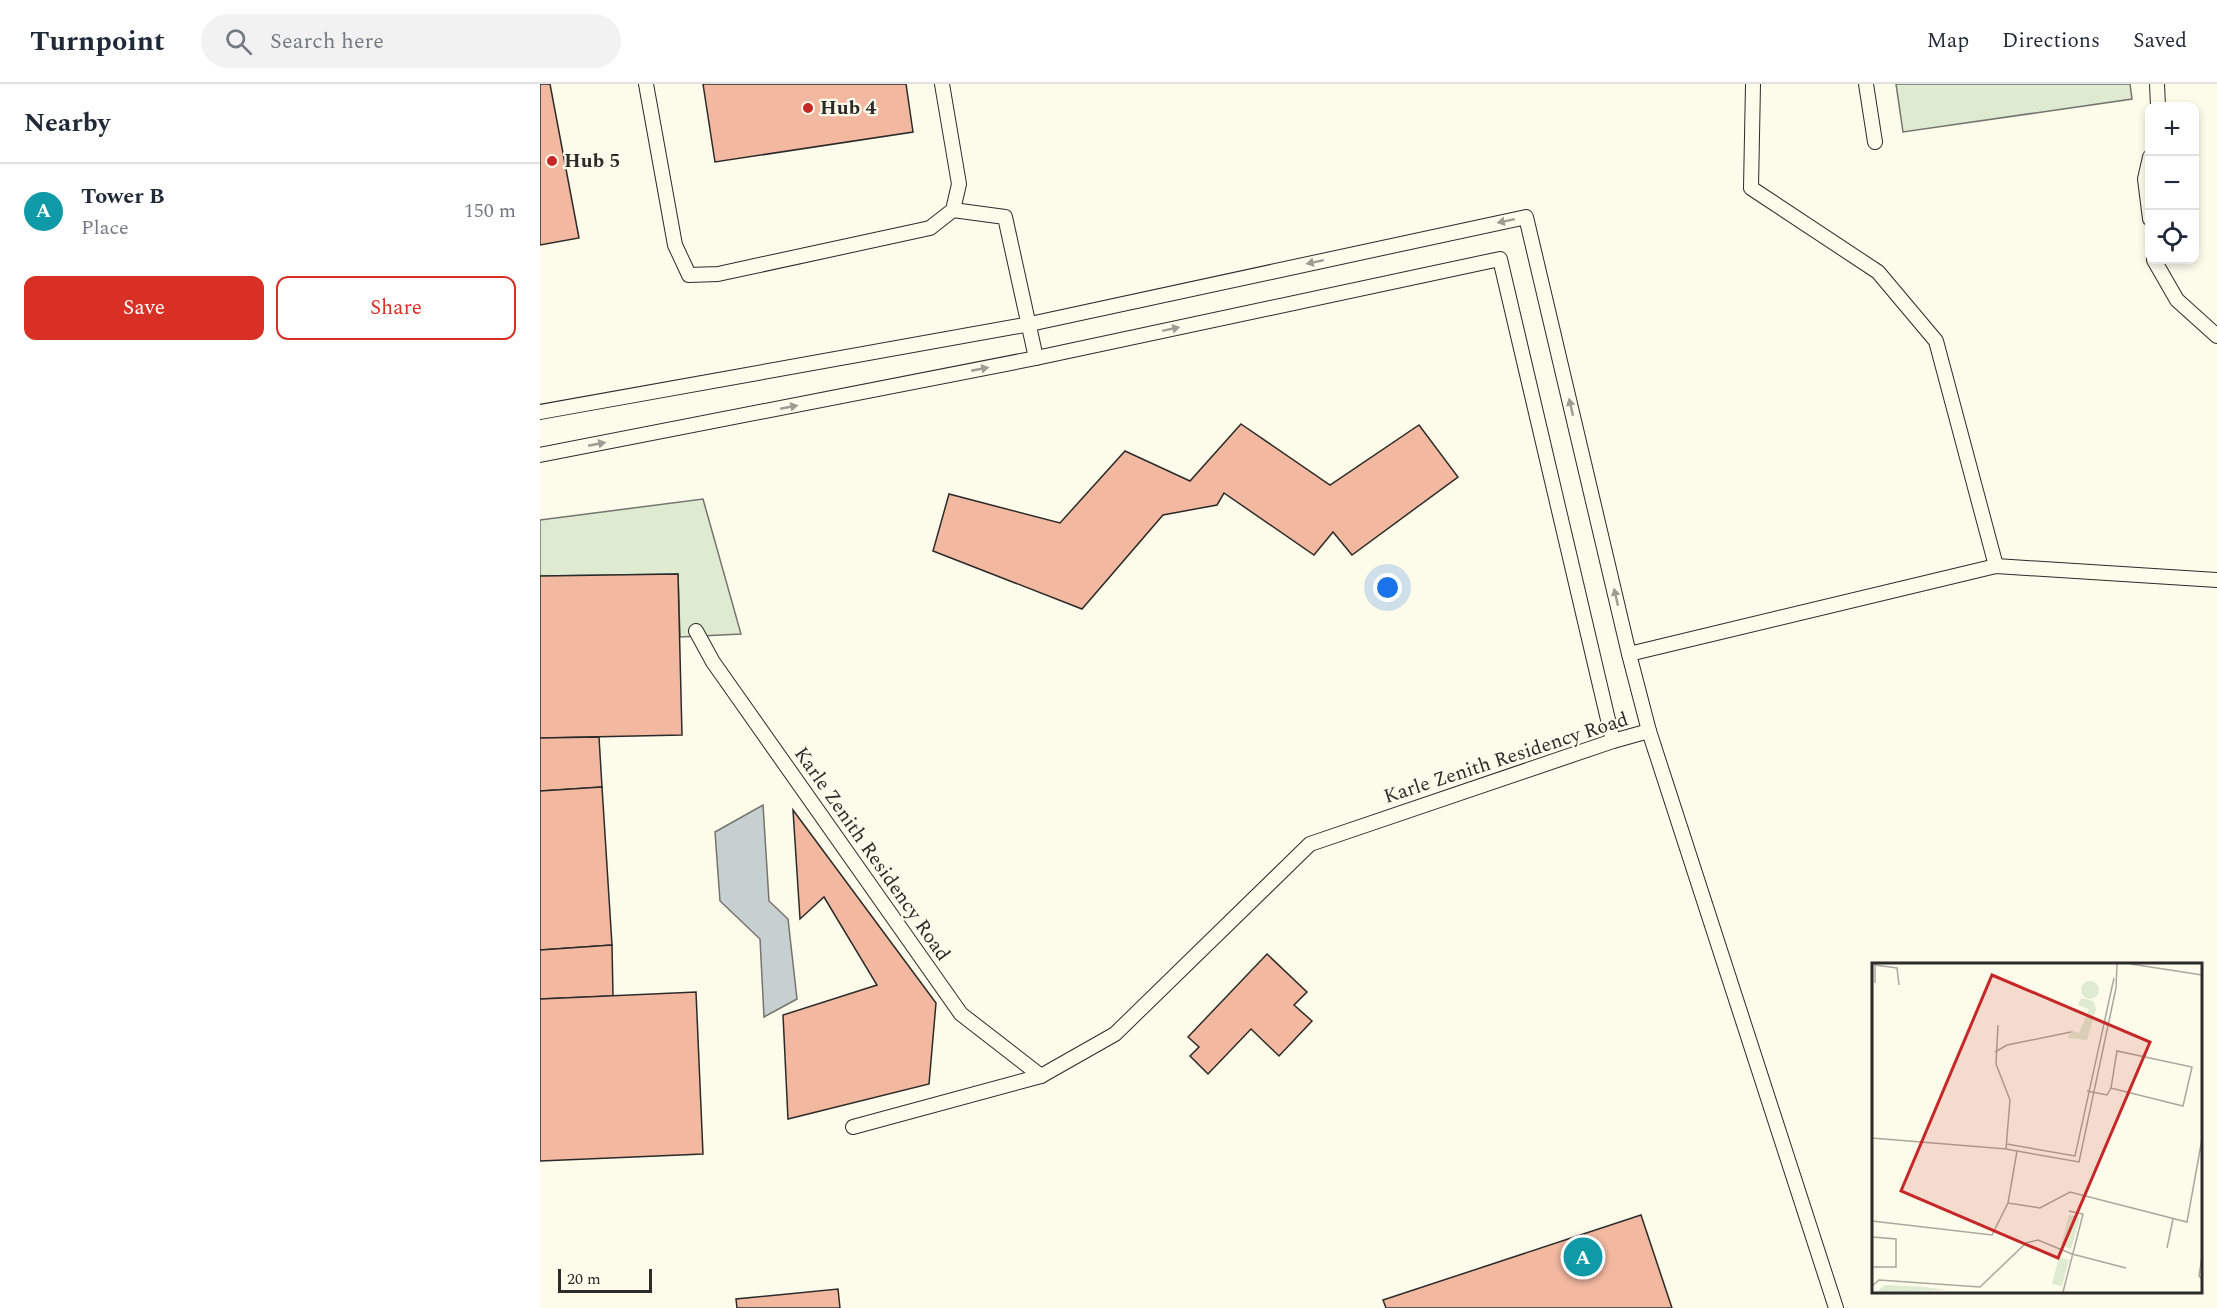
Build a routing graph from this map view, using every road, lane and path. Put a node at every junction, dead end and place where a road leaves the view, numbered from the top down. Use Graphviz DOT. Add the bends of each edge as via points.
graph roads {
  1 [pos="646,84"];
  2 [pos="942,84"];
  3 [pos="1753,84"];
  4 [pos="1866,84"];
  5 [pos="2157,84"];
  6 [pos="2158,102"];
  7 [pos="1875,142"];
  8 [pos="953,210"];
  9 [pos="2156,264"];
  10 [pos="1030,324"];
  11 [pos="2217,336"];
  12 [pos="1036,358"];
  13 [pos="540,412"];
  14 [pos="540,455"];
  15 [pos="1996,566"];
  16 [pos="2217,580"];
  17 [pos="696,631"];
  18 [pos="1629,654"];
  19 [pos="1649,731"];
  20 [pos="1612,741"];
  21 [pos="1041,1076"];
  22 [pos="853,1127"];
  23 [pos="1836,1308"];
  1 -- 8 [label="lane" via="675,245 689,274 718,274 930,228"];
  2 -- 8 [label="lane" via="958,184"];
  3 -- 15 [label="lane" via="1751,188 1878,272 1936,341"];
  4 -- 7 [label="lane"];
  5 -- 6 [label="lane"];
  8 -- 10 [label="lane" via="1005,217"];
  9 -- 11 [label="lane" via="2177,300"];
  10 -- 12 [label="lane"];
  10 -- 13 [label="lane"];
  18 -- 10 [label="lane, one-way" via="1526,217"];
  14 -- 12 [label="lane, one-way"];
  12 -- 20 [label="lane, one-way" via="1500,259"];
  15 -- 16 [label="lane"];
  15 -- 18 [label="lane"];
  17 -- 21 [label="lane, Karle Zenith Residency Road" via="713,662 961,1014"];
  18 -- 19 [label="lane"];
  19 -- 20 [label="lane, Karle Zenith Residency Road"];
  19 -- 23 [label="lane, Karle Zenith Residency Road"];
  20 -- 21 [label="lane, Karle Zenith Residency Road" via="1310,844 1115,1034"];
  21 -- 22 [label="lane, Karle Zenith Residency Road"];
}
